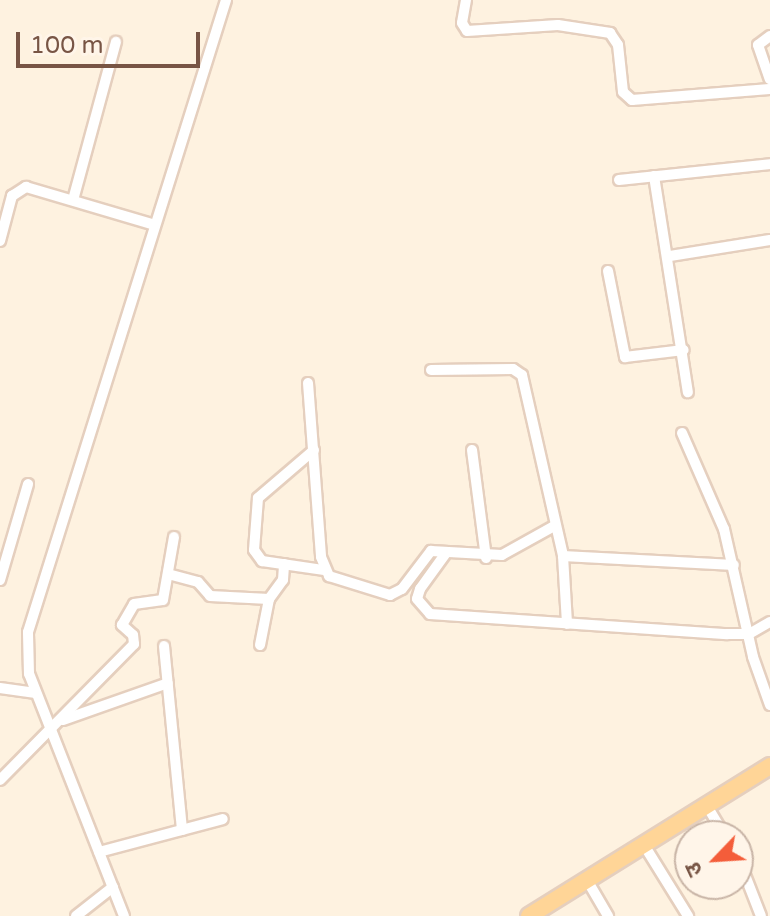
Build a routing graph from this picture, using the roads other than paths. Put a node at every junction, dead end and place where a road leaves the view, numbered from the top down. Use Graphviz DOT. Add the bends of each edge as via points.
graph roads {
  1 [pos="226,0"];
  2 [pos="466,0"];
  3 [pos="770,36"];
  4 [pos="116,42"];
  5 [pos="770,79"];
  6 [pos="770,89"];
  7 [pos="770,164"];
  8 [pos="654,176"];
  9 [pos="619,180"];
  10 [pos="73,200"];
  11 [pos="155,225"];
  12 [pos="770,240"];
  13 [pos="0,241"];
  14 [pos="670,256"];
  15 [pos="608,271"];
  16 [pos="684,350"];
  17 [pos="431,370"];
  18 [pos="308,383"];
  19 [pos="688,392"];
  20 [pos="682,433"];
  21 [pos="314,450"];
  22 [pos="472,450"];
  23 [pos="28,484"];
  24 [pos="554,526"];
  25 [pos="174,537"];
  26 [pos="446,553"];
  27 [pos="563,556"];
  28 [pos="486,558"];
  29 [pos="284,564"];
  30 [pos="734,565"];
  31 [pos="324,570"];
  32 [pos="168,574"];
  33 [pos="0,580"];
  34 [pos="269,599"];
  35 [pos="770,622"];
  36 [pos="567,624"];
  37 [pos="749,634"];
  38 [pos="260,645"];
  39 [pos="164,646"];
  40 [pos="168,683"];
  41 [pos="0,688"];
  42 [pos="36,693"];
  43 [pos="770,705"];
  44 [pos="61,720"];
  45 [pos="53,729"];
  46 [pos="769,768"];
  47 [pos="0,780"];
  48 [pos="707,806"];
  49 [pos="223,819"];
  50 [pos="715,820"];
  51 [pos="182,830"];
  52 [pos="644,845"];
  53 [pos="99,852"];
  54 [pos="587,880"];
  55 [pos="113,887"];
  56 [pos="76,916"];
  57 [pos="124,916"];
  58 [pos="529,916"];
  59 [pos="608,916"];
  60 [pos="688,916"];
  1 -- 11 [label="street"];
  2 -- 6 [label="street" via="462,23 467,31 558,25 610,33 618,45 623,92 632,100"];
  3 -- 5 [label="street" via="758,45"];
  4 -- 10 [label="street"];
  7 -- 8 [label="street"];
  8 -- 9 [label="street"];
  8 -- 14 [label="street"];
  10 -- 11 [label="street"];
  10 -- 13 [label="street" via="20,187 12,196"];
  11 -- 42 [label="street" via="33,609 26,656"];
  12 -- 14 [label="street"];
  14 -- 16 [label="street"];
  15 -- 16 [label="street" via="625,357"];
  16 -- 19 [label="street"];
  17 -- 24 [label="street" via="519,371"];
  18 -- 21 [label="street"];
  20 -- 30 [label="street" via="714,500"];
  21 -- 29 [label="street" via="269,486 254,509 257,557"];
  21 -- 31 [label="street"];
  22 -- 28 [label="street"];
  23 -- 33 [label="street"];
  24 -- 27 [label="street"];
  24 -- 28 [label="street" via="519,548"];
  25 -- 32 [label="street"];
  26 -- 28 [label="street"];
  26 -- 31 [label="street" via="426,554 402,589 390,595"];
  26 -- 36 [label="street" via="417,599 430,614"];
  27 -- 30 [label="street"];
  27 -- 36 [label="street"];
  29 -- 31 [label="street"];
  29 -- 34 [label="street" via="283,580"];
  30 -- 37 [label="street"];
  32 -- 34 [label="street" via="198,582 210,596"];
  32 -- 44 [label="street" via="163,600 128,609 122,625 134,644"];
  34 -- 38 [label="street"];
  35 -- 37 [label="street"];
  36 -- 37 [label="street"];
  37 -- 43 [label="street"];
  39 -- 40 [label="street"];
  40 -- 44 [label="street"];
  40 -- 51 [label="street"];
  41 -- 42 [label="street"];
  42 -- 45 [label="street"];
  44 -- 45 [label="street"];
  45 -- 47 [label="street"];
  45 -- 53 [label="street"];
  46 -- 48 [label="main road"];
  48 -- 50 [label="street"];
  48 -- 52 [label="main road"];
  49 -- 51 [label="street"];
  51 -- 53 [label="street"];
  52 -- 54 [label="main road"];
  52 -- 60 [label="street"];
  53 -- 55 [label="street"];
  54 -- 58 [label="main road"];
  54 -- 59 [label="street"];
  55 -- 56 [label="street"];
  55 -- 57 [label="street"];
}
